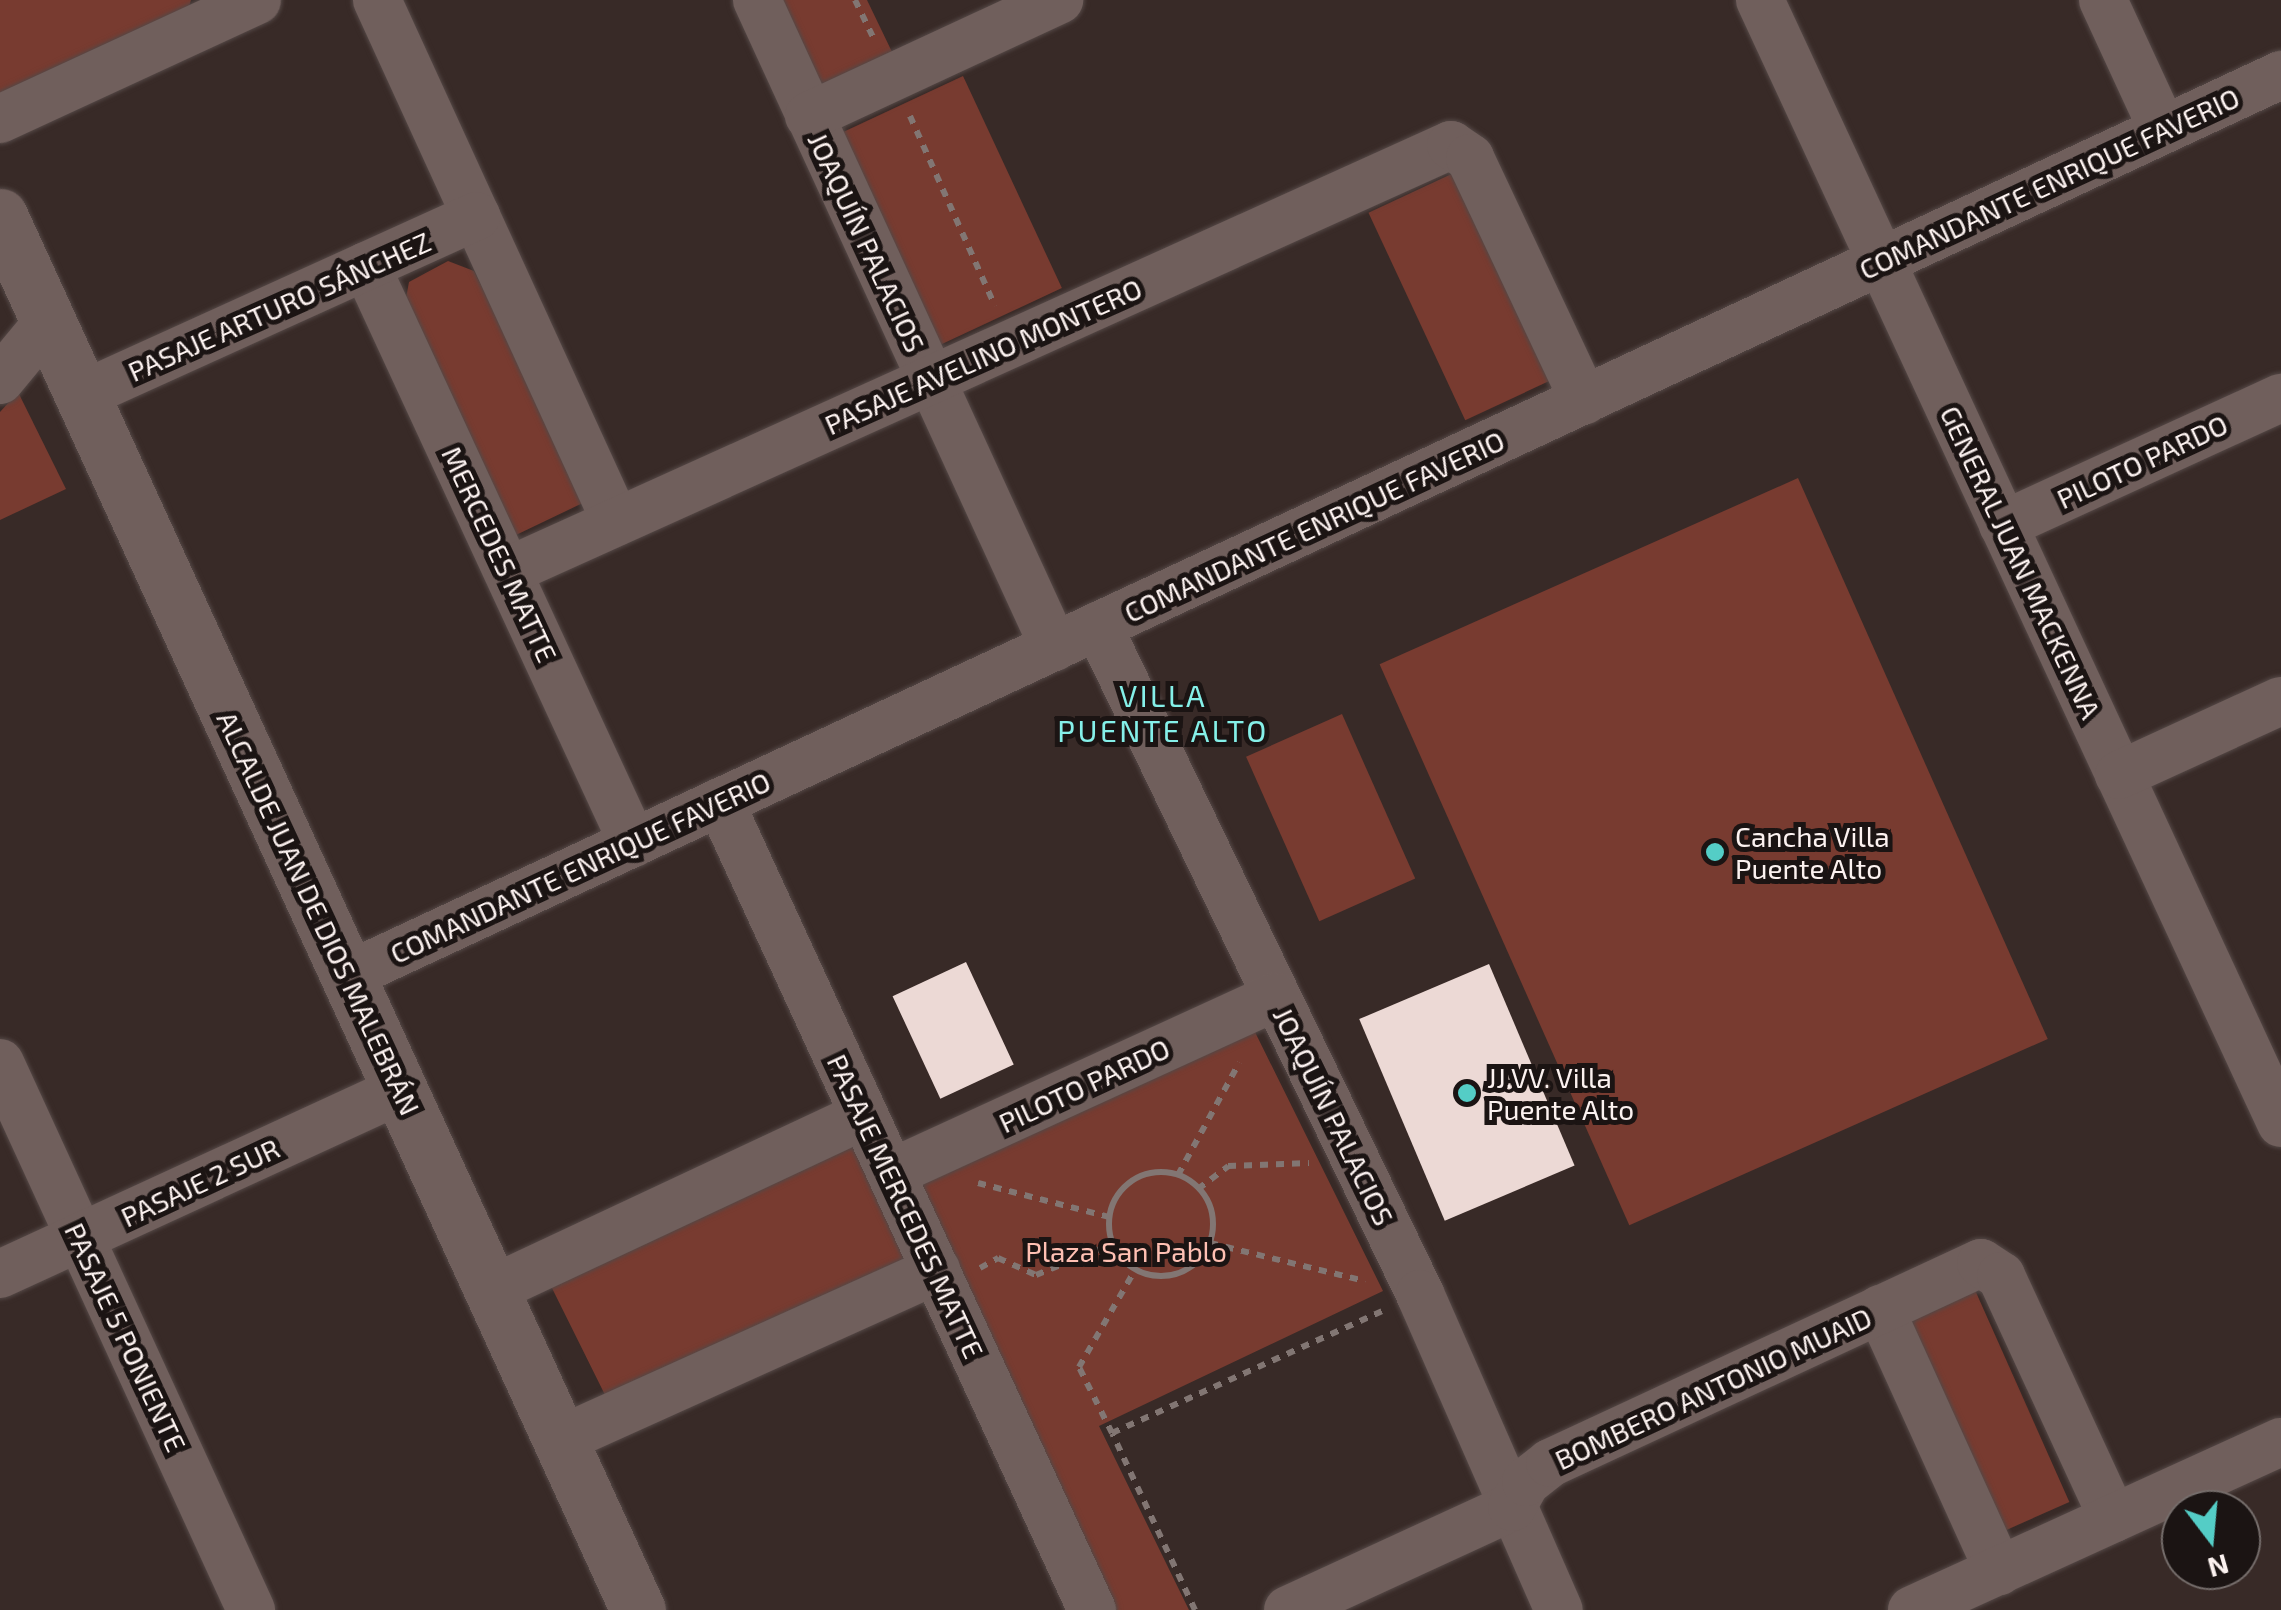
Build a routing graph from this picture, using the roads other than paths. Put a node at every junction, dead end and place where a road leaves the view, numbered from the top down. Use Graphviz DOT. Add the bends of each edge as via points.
graph roads {
  1 [pos="377,0"];
  2 [pos="757,0"];
  3 [pos="1060,0"];
  4 [pos="1760,0"];
  5 [pos="2103,0"];
  6 [pos="239,4"];
  7 [pos="2281,75"];
  8 [pos="809,116"];
  9 [pos="0,119"];
  10 [pos="2163,130"];
  11 [pos="0,216"];
  12 [pos="476,216"];
  13 [pos="1882,262"];
  14 [pos="366,266"];
  15 [pos="48,322"];
  16 [pos="0,380"];
  17 [pos="930,380"];
  18 [pos="82,395"];
  19 [pos="2281,398"];
  20 [pos="1584,400"];
  21 [pos="616,522"];
  22 [pos="2004,525"];
  23 [pos="508,571"];
  24 [pos="1098,626"];
  25 [pos="1054,647"];
  26 [pos="2281,701"];
  27 [pos="2120,775"];
  28 [pos="720,802"];
  29 [pos="634,843"];
  30 [pos="348,976"];
  31 [pos="1276,996"];
  32 [pos="2264,1041"];
  33 [pos="0,1063"];
  34 [pos="400,1090"];
  35 [pos="864,1116"];
  36 [pos="2281,1124"];
  37 [pos="900,1169"];
  38 [pos="80,1237"];
  39 [pos="0,1274"];
  40 [pos="940,1279"];
  41 [pos="491,1290"];
  42 [pos="1880,1309"];
  43 [pos="560,1440"];
  44 [pos="2281,1442"];
  45 [pos="1512,1506"];
  46 [pos="2114,1518"];
  47 [pos="1999,1570"];
  48 [pos="251,1610"];
  49 [pos="638,1610"];
  50 [pos="1092,1610"];
  51 [pos="1288,1610"];
  52 [pos="1559,1610"];
  53 [pos="1912,1610"];
  1 -- 12 [label="street"];
  2 -- 8 [label="street, JOAQUÍN PALACIOS"];
  3 -- 8 [label="street"];
  4 -- 13 [label="street, GENERAL JUAN MACKENNA"];
  5 -- 10 [label="street"];
  6 -- 9 [label="street"];
  7 -- 10 [label="street, COMANDANTE ENRIQUE FAVERIO"];
  8 -- 17 [label="street, JOAQUÍN PALACIOS"];
  10 -- 13 [label="street, COMANDANTE ENRIQUE FAVERIO"];
  11 -- 15 [label="street, ALCALDE JUAN DE DIOS MALEBRÁN"];
  12 -- 14 [label="street, PASAJE ARTURO SÁNCHEZ"];
  12 -- 21 [label="street"];
  13 -- 20 [label="street, COMANDANTE ENRIQUE FAVERIO"];
  13 -- 22 [label="street, GENERAL JUAN MACKENNA"];
  14 -- 18 [label="street, PASAJE ARTURO SÁNCHEZ"];
  14 -- 23 [label="street, MERCEDES MATTE"];
  15 -- 16 [label="street"];
  15 -- 18 [label="street, ALCALDE JUAN DE DIOS MALEBRÁN"];
  17 -- 20 [label="street, PASAJE AVELINO MONTERO" via="1444,148 1459,147"];
  17 -- 21 [label="street, PASAJE AVELINO MONTERO"];
  17 -- 25 [label="street, JOAQUÍN PALACIOS"];
  18 -- 30 [label="street, ALCALDE JUAN DE DIOS MALEBRÁN"];
  19 -- 22 [label="street, PILOTO PARDO"];
  20 -- 24 [label="street, COMANDANTE ENRIQUE FAVERIO"];
  21 -- 23 [label="street, PASAJE AVELINO MONTERO"];
  22 -- 27 [label="street, GENERAL JUAN MACKENNA"];
  23 -- 29 [label="street, MERCEDES MATTE"];
  24 -- 25 [label="street, COMANDANTE ENRIQUE FAVERIO"];
  24 -- 31 [label="street, JOAQUÍN PALACIOS"];
  25 -- 28 [label="street, COMANDANTE ENRIQUE FAVERIO"];
  26 -- 27 [label="street"];
  27 -- 32 [label="street, GENERAL JUAN MACKENNA"];
  28 -- 29 [label="street, COMANDANTE ENRIQUE FAVERIO"];
  28 -- 35 [label="street, PASAJE MERCEDES MATTE"];
  29 -- 30 [label="street, COMANDANTE ENRIQUE FAVERIO"];
  30 -- 34 [label="street, ALCALDE JUAN DE DIOS MALEBRÁN"];
  31 -- 37 [label="street, PILOTO PARDO"];
  31 -- 45 [label="street, JOAQUÍN PALACIOS" via="1420,1294"];
  32 -- 36 [label="street, GENERAL JUAN MACKENNA"];
  33 -- 38 [label="street, PASAJE 5 PONIENTE"];
  34 -- 38 [label="street, PASAJE 2 SUR"];
  34 -- 41 [label="street, ALCALDE JUAN DE DIOS MALEBRÁN"];
  35 -- 37 [label="street, PASAJE MERCEDES MATTE"];
  35 -- 41 [label="street"];
  37 -- 40 [label="street, PASAJE MERCEDES MATTE"];
  38 -- 39 [label="street, PASAJE 2 SUR"];
  38 -- 48 [label="street, PASAJE 5 PONIENTE"];
  40 -- 43 [label="street"];
  40 -- 50 [label="street, PASAJE MERCEDES MATTE"];
  41 -- 43 [label="street, ALCALDE JUAN DE DIOS MALEBRÁN"];
  42 -- 45 [label="street, BOMBERO ANTONIO MUAID" via="1550,1463 1526,1482"];
  42 -- 46 [label="street, BOMBERO ANTONIO MUAID" via="1990,1264"];
  42 -- 47 [label="street"];
  43 -- 49 [label="street, ALCALDE JUAN DE DIOS MALEBRÁN"];
  44 -- 46 [label="street"];
  45 -- 51 [label="street, BOMBERO ANTONIO MUAID"];
  45 -- 52 [label="street, JOAQUÍN PALACIOS"];
  46 -- 47 [label="street"];
  47 -- 53 [label="street"];
}
